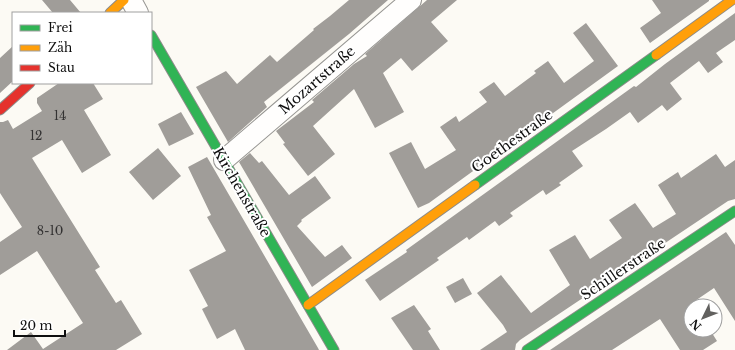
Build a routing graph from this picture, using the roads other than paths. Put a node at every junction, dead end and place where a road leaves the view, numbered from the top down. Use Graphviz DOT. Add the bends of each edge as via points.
graph roads {
  1 [pos="124,0"];
  2 [pos="131,0"];
  3 [pos="411,0"];
  4 [pos="732,0"];
  5 [pos="111,12"];
  6 [pos="137,12"];
  7 [pos="152,37"];
  8 [pos="29,84"];
  9 [pos="0,110"];
  10 [pos="224,160"];
  11 [pos="735,211"];
  12 [pos="308,305"];
  13 [pos="334,350"];
  14 [pos="527,350"];
  1 -- 5 [label="street"];
  2 -- 6 [label="street"];
  3 -- 10 [label="street, Mozartstraße"];
  4 -- 12 [label="street, Goethestraße"];
  7 -- 10 [label="street, Kirchenstraße"];
  8 -- 9 [label="street"];
  10 -- 12 [label="street, Kirchenstraße"];
  11 -- 14 [label="street, Schillerstraße"];
  12 -- 13 [label="street, Kirchenstraße"];
}
